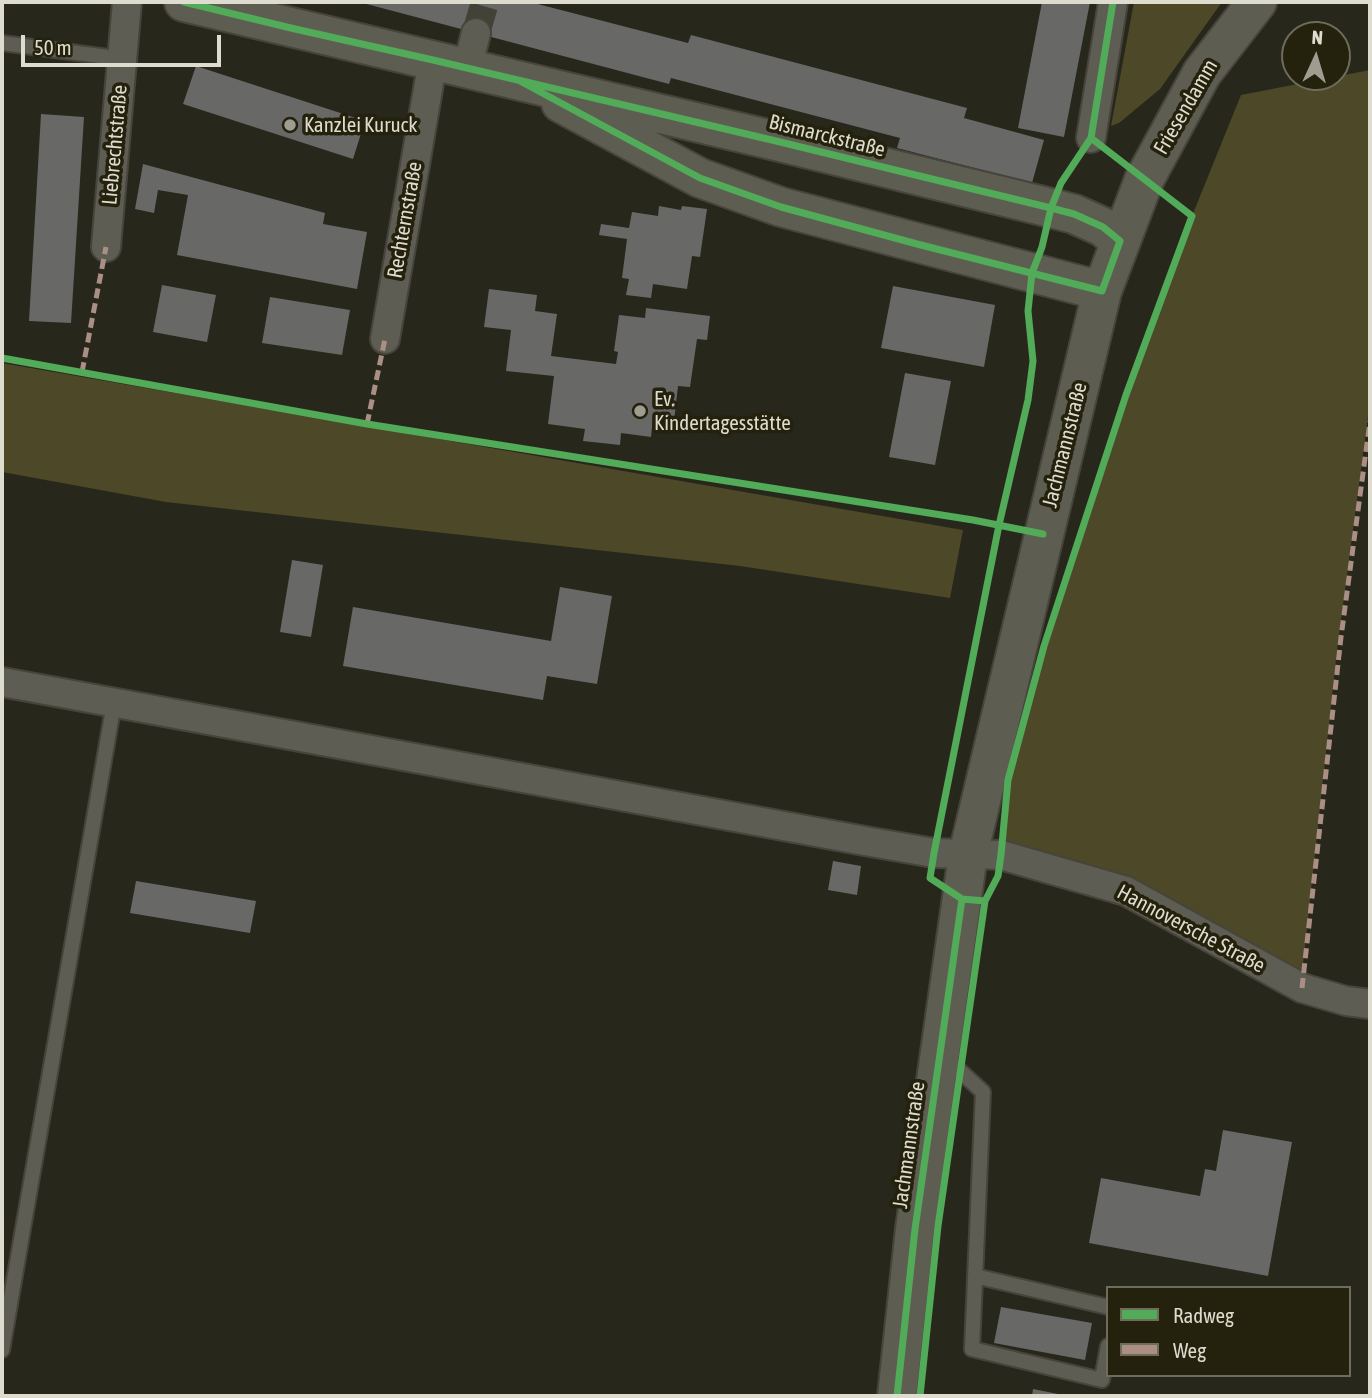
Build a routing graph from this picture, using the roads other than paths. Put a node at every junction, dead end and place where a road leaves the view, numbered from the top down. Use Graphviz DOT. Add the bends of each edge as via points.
graph roads {
  1 [pos="127,2"];
  2 [pos="184,2"];
  3 [pos="1113,2"];
  4 [pos="1257,2"];
  5 [pos="2,43"];
  6 [pos="459,54"];
  7 [pos="122,59"];
  8 [pos="520,81"];
  9 [pos="1091,138"];
  10 [pos="1144,180"];
  11 [pos="1073,214"];
  12 [pos="1120,241"];
  13 [pos="106,247"];
  14 [pos="1102,291"];
  15 [pos="385,339"];
  16 [pos="2,682"];
  17 [pos="114,703"];
  18 [pos="968,855"];
  19 [pos="1370,1004"];
  20 [pos="939,1057"];
  21 [pos="975,1276"];
  22 [pos="8,1278"];
  23 [pos="1106,1307"];
  24 [pos="2,1350"];
  25 [pos="1106,1357"];
  26 [pos="897,1396"];
  1 -- 7 [label="street, Liebrechtstraße"];
  2 -- 6 [label="main road, Bismarckstraße"];
  3 -- 9 [label="street"];
  4 -- 10 [label="main road, Friesendamm" via="1202,73"];
  5 -- 7 [label="lane"];
  6 -- 8 [label="main road, Bismarckstraße"];
  6 -- 15 [label="street, Rechternstraße"];
  7 -- 13 [label="street, Liebrechtstraße"];
  8 -- 11 [label="main road, Bismarckstraße"];
  8 -- 14 [label="main road, Bismarckstraße" via="712,182 781,207"];
  10 -- 11 [label="main road, Friesendamm" via="1113,207"];
  10 -- 12 [label="main road, Friesendamm"];
  11 -- 12 [label="main road, Bismarckstraße" via="1103,227"];
  12 -- 14 [label="main road, Jachmannstraße"];
  14 -- 18 [label="main road, Jachmannstraße"];
  16 -- 17 [label="street, Hannoversche Straße"];
  17 -- 18 [label="street, Hannoversche Straße" via="865,841"];
  17 -- 22 [label="lane"];
  18 -- 19 [label="street, Hannoversche Straße" via="1001,855 1126,891 1303,988"];
  18 -- 20 [label="main road, Jachmannstraße"];
  20 -- 21 [label="lane" via="983,1092"];
  20 -- 26 [label="main road, Jachmannstraße"];
  21 -- 23 [label="lane"];
  21 -- 25 [label="lane" via="972,1349 1102,1380"];
  22 -- 24 [label="lane"];
}
